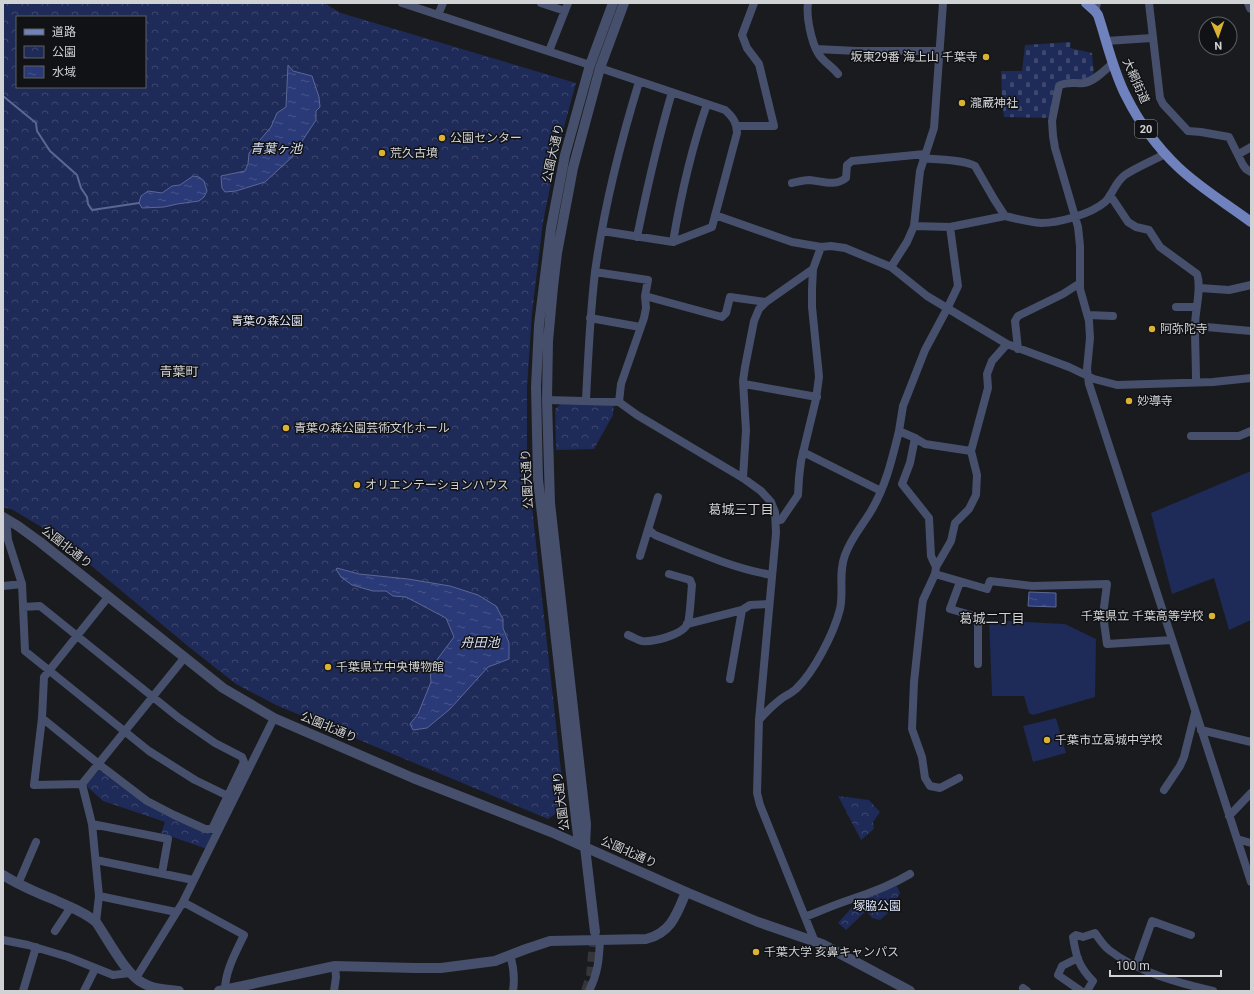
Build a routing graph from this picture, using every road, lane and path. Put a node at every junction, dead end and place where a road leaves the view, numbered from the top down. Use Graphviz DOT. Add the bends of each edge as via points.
graph roads {
  1 [pos="402,3"];
  2 [pos="443,3"];
  3 [pos="541,3"];
  4 [pos="568,3"];
  5 [pos="613,3"];
  6 [pos="624,3"];
  7 [pos="754,3"];
  8 [pos="808,3"];
  9 [pos="943,3"];
  10 [pos="1086,3"];
  11 [pos="1149,3"];
  12 [pos="1249,3"];
  13 [pos="1096,7"];
  14 [pos="1251,8"];
  15 [pos="565,11"];
  16 [pos="438,15"];
  17 [pos="1152,38"];
  18 [pos="1106,41"];
  19 [pos="816,49"];
  20 [pos="549,51"];
  21 [pos="939,52"];
  22 [pos="1113,63"];
  23 [pos="590,65"];
  24 [pos="600,68"];
  25 [pos="838,74"];
  26 [pos="639,82"];
  27 [pos="672,92"];
  28 [pos="706,104"];
  29 [pos="737,126"];
  30 [pos="1251,147"];
  31 [pos="1165,154"];
  32 [pos="1238,154"];
  33 [pos="924,156"];
  34 [pos="1251,172"];
  35 [pos="792,183"];
  36 [pos="1110,195"];
  37 [pos="715,216"];
  38 [pos="1005,216"];
  39 [pos="1076,216"];
  40 [pos="1251,222"];
  41 [pos="914,226"];
  42 [pos="950,227"];
  43 [pos="602,231"];
  44 [pos="637,237"];
  45 [pos="672,242"];
  46 [pos="821,247"];
  47 [pos="891,267"];
  48 [pos="813,269"];
  49 [pos="596,272"];
  50 [pos="1080,283"];
  51 [pos="1251,285"];
  52 [pos="1200,288"];
  53 [pos="645,296"];
  54 [pos="766,302"];
  55 [pos="1196,306"];
  56 [pos="1176,307"];
  57 [pos="948,308"];
  58 [pos="1088,315"];
  59 [pos="1113,316"];
  60 [pos="590,318"];
  61 [pos="1195,326"];
  62 [pos="640,327"];
  63 [pos="1251,331"];
  64 [pos="1007,344"];
  65 [pos="1018,349"];
  66 [pos="1088,376"];
  67 [pos="1251,378"];
  68 [pos="1196,382"];
  69 [pos="744,384"];
  70 [pos="536,391"];
  71 [pos="817,397"];
  72 [pos="547,400"];
  73 [pos="586,400"];
  74 [pos="619,402"];
  75 [pos="537,412"];
  76 [pos="899,431"];
  77 [pos="1251,431"];
  78 [pos="1191,436"];
  79 [pos="915,438"];
  80 [pos="803,452"];
  81 [pos="971,452"];
  82 [pos="743,478"];
  83 [pos="881,491"];
  84 [pos="658,497"];
  85 [pos="5,518"];
  86 [pos="776,520"];
  87 [pos="649,530"];
  88 [pos="640,556"];
  89 [pos="936,570"];
  90 [pos="668,574"];
  91 [pos="772,575"];
  92 [pos="960,582"];
  93 [pos="22,584"];
  94 [pos="3,586"];
  95 [pos="109,596"];
  96 [pos="768,604"];
  97 [pos="23,607"];
  98 [pos="742,610"];
  99 [pos="687,624"];
  100 [pos="628,634"];
  101 [pos="77,636"];
  102 [pos="1172,640"];
  103 [pos="185,657"];
  104 [pos="978,664"];
  105 [pos="49,670"];
  106 [pos="730,679"];
  107 [pos="153,697"];
  108 [pos="1196,712"];
  109 [pos="42,718"];
  110 [pos="274,718"];
  111 [pos="759,720"];
  112 [pos="1201,730"];
  113 [pos="125,732"];
  114 [pos="1251,742"];
  115 [pos="99,764"];
  116 [pos="960,778"];
  117 [pos="82,784"];
  118 [pos="1164,790"];
  119 [pos="1251,793"];
  120 [pos="228,796"];
  121 [pos="1229,816"];
  122 [pos="92,824"];
  123 [pos="1237,839"];
  124 [pos="36,842"];
  125 [pos="1251,843"];
  126 [pos="585,847"];
  127 [pos="96,860"];
  128 [pos="162,873"];
  129 [pos="910,874"];
  130 [pos="3,875"];
  131 [pos="193,880"];
  132 [pos="1251,882"];
  133 [pos="18,884"];
  134 [pos="686,892"];
  135 [pos="99,896"];
  136 [pos="183,902"];
  137 [pos="71,907"];
  138 [pos="176,912"];
  139 [pos="805,917"];
  140 [pos="96,922"];
  141 [pos="55,930"];
  142 [pos="1191,935"];
  143 [pos="597,936"];
  144 [pos="3,940"];
  145 [pos="815,942"];
  146 [pos="36,947"];
  147 [pos="510,955"];
  148 [pos="1078,958"];
  149 [pos="335,966"];
  150 [pos="1136,966"];
  151 [pos="96,969"];
  152 [pos="133,975"];
  153 [pos="259,987"];
  154 [pos="23,991"];
  155 [pos="84,991"];
  156 [pos="179,991"];
  157 [pos="222,991"];
  158 [pos="334,991"];
  159 [pos="513,991"];
  160 [pos="589,991"];
  161 [pos="910,991"];
  162 [pos="1080,991"];
  163 [pos="1087,991"];
  164 [pos="1213,991"];
  1 -- 16 [label="street"];
  2 -- 16 [label="street"];
  3 -- 15 [label="street"];
  4 -- 15 [label="street"];
  5 -- 23 [label="street, 公園大通り"];
  6 -- 24 [label="street, 公園大通り"];
  7 -- 29 [label="street" via="742,35 759,64 774,126"];
  8 -- 19 [label="street" via="810,34"];
  9 -- 21 [label="street"];
  10 -- 13 [label="main road, 大網街道 / 20"];
  11 -- 17 [label="street"];
  12 -- 14 [label="street"];
  13 -- 18 [label="main road, 大網街道 / 20"];
  15 -- 20 [label="street"];
  16 -- 20 [label="street"];
  17 -- 18 [label="street"];
  17 -- 32 [label="street" via="1163,104 1188,131 1229,137"];
  18 -- 22 [label="main road, 大網街道 / 20"];
  19 -- 21 [label="street"];
  19 -- 25 [label="street"];
  20 -- 23 [label="street"];
  21 -- 33 [label="street" via="934,128"];
  22 -- 31 [label="main road, 大網街道 / 20" via="1126,95"];
  22 -- 39 [label="street" via="1085,83 1064,83 1059,86 1052,121 1053,136"];
  23 -- 70 [label="street, 公園大通り" via="565,155 551,228 539,317"];
  24 -- 26 [label="street"];
  24 -- 72 [label="street, 公園大通り" via="573,168 557,253 550,317"];
  26 -- 27 [label="street"];
  26 -- 43 [label="street" via="623,132"];
  27 -- 28 [label="street"];
  27 -- 44 [label="street" via="658,141"];
  28 -- 29 [label="street" via="725,110"];
  28 -- 45 [label="street" via="682,188"];
  29 -- 37 [label="street"];
  30 -- 32 [label="street"];
  31 -- 36 [label="street" via="1124,176"];
  31 -- 40 [label="main road, 大網街道 / 20" via="1191,178"];
  32 -- 34 [label="street" via="1243,165"];
  33 -- 35 [label="street" via="852,161 847,165 846,178 838,183 808,180"];
  33 -- 38 [label="street" via="975,166"];
  33 -- 41 [label="street"];
  36 -- 39 [label="street" via="1096,208"];
  36 -- 52 [label="street" via="1128,222 1149,230 1160,247 1197,274"];
  37 -- 45 [label="street" via="712,227"];
  37 -- 46 [label="street" via="792,242"];
  38 -- 39 [label="street" via="1033,222 1051,222"];
  38 -- 42 [label="street"];
  39 -- 50 [label="street" via="1080,246"];
  41 -- 42 [label="street"];
  41 -- 47 [label="street"];
  42 -- 57 [label="street" via="958,286"];
  43 -- 44 [label="street"];
  43 -- 49 [label="street"];
  44 -- 45 [label="street"];
  46 -- 47 [label="street" via="845,248"];
  46 -- 48 [label="street"];
  47 -- 57 [label="street" via="927,296"];
  48 -- 54 [label="street"];
  48 -- 71 [label="street" via="812,307 819,377"];
  49 -- 53 [label="street" via="648,280"];
  49 -- 60 [label="street"];
  50 -- 58 [label="street"];
  50 -- 65 [label="street" via="1018,316 1015,321"];
  51 -- 52 [label="street" via="1229,290"];
  52 -- 55 [label="street"];
  53 -- 54 [label="street" via="722,317 726,313 730,297"];
  53 -- 62 [label="street" via="646,308"];
  54 -- 69 [label="street" via="754,320"];
  55 -- 56 [label="street"];
  55 -- 61 [label="street"];
  57 -- 64 [label="street"];
  57 -- 76 [label="street" via="925,350 903,406"];
  58 -- 59 [label="street"];
  58 -- 66 [label="street"];
  60 -- 62 [label="street"];
  60 -- 73 [label="street"];
  61 -- 63 [label="street"];
  61 -- 68 [label="street"];
  62 -- 74 [label="street" via="621,384"];
  64 -- 65 [label="street"];
  64 -- 81 [label="street" via="992,361 987,374 988,388"];
  65 -- 66 [label="street"];
  66 -- 68 [label="street" via="1117,385"];
  66 -- 102 [label="street"];
  67 -- 68 [label="street"];
  69 -- 71 [label="street"];
  69 -- 82 [label="street" via="746,430"];
  70 -- 72 [label="street"];
  70 -- 75 [label="street, 公園大通り"];
  71 -- 80 [label="street"];
  72 -- 73 [label="street"];
  72 -- 75 [label="street"];
  72 -- 126 [label="street, 公園大通り" via="550,503 586,824"];
  73 -- 74 [label="street"];
  74 -- 82 [label="street"];
  75 -- 126 [label="street, 公園大通り" via="538,479 578,836"];
  76 -- 79 [label="street"];
  76 -- 83 [label="street"];
  77 -- 78 [label="street" via="1239,436"];
  79 -- 81 [label="street" via="925,444"];
  79 -- 89 [label="street" via="902,484 929,518 931,556"];
  80 -- 83 [label="street"];
  80 -- 86 [label="street" via="798,495 781,520"];
  81 -- 89 [label="street" via="977,475 976,494 969,509 955,523 951,541"];
  82 -- 86 [label="street" via="771,502"];
  83 -- 111 [label="street" via="845,555 840,609 817,661 796,689"];
  84 -- 87 [label="street"];
  85 -- 93 [label="street" via="8,540"];
  85 -- 95 [label="street, 公園北通り"];
  86 -- 91 [label="street"];
  87 -- 88 [label="street"];
  87 -- 91 [label="street" via="655,535 712,558"];
  89 -- 92 [label="street"];
  89 -- 116 [label="street" via="923,600 914,682 912,729 922,757 925,778 930,786 940,788"];
  90 -- 99 [label="street" via="690,580 692,585"];
  91 -- 96 [label="street"];
  92 -- 102 [label="street" via="987,589 990,581 1032,586 1108,584 1103,614 1107,644"];
  92 -- 104 [label="street" via="950,609 978,617"];
  93 -- 94 [label="street"];
  93 -- 97 [label="street"];
  95 -- 101 [label="street"];
  95 -- 103 [label="street, 公園北通り"];
  96 -- 98 [label="street" via="750,605"];
  96 -- 111 [label="street"];
  97 -- 101 [label="street" via="40,606"];
  97 -- 105 [label="street" via="25,651"];
  98 -- 99 [label="street"];
  98 -- 106 [label="street"];
  99 -- 100 [label="street" via="681,631 665,638 644,641"];
  101 -- 105 [label="street"];
  101 -- 107 [label="street"];
  102 -- 108 [label="street"];
  103 -- 107 [label="street"];
  103 -- 110 [label="street, 公園北通り" via="223,688"];
  105 -- 109 [label="street" via="44,677"];
  105 -- 113 [label="street"];
  107 -- 113 [label="street"];
  107 -- 120 [label="street" via="196,731 242,757 244,762"];
  108 -- 112 [label="street"];
  108 -- 118 [label="street" via="1184,757"];
  109 -- 115 [label="street"];
  109 -- 117 [label="street" via="34,785"];
  110 -- 126 [label="street, 公園北通り" via="413,778"];
  110 -- 131 [label="street"];
  111 -- 139 [label="street" via="758,799"];
  112 -- 114 [label="street"];
  112 -- 121 [label="street"];
  113 -- 115 [label="street"];
  113 -- 120 [label="street" via="174,767"];
  115 -- 117 [label="street"];
  115 -- 120 [label="street" via="147,801 205,829 212,829"];
  117 -- 122 [label="street"];
  119 -- 121 [label="street"];
  121 -- 123 [label="street"];
  122 -- 127 [label="street"];
  122 -- 128 [label="street" via="168,839"];
  123 -- 125 [label="street"];
  123 -- 132 [label="street"];
  124 -- 133 [label="street"];
  126 -- 134 [label="street, 公園北通り"];
  126 -- 143 [label="street"];
  127 -- 128 [label="street"];
  127 -- 135 [label="street"];
  128 -- 131 [label="street"];
  129 -- 139 [label="street" via="870,894"];
  130 -- 133 [label="street"];
  131 -- 136 [label="street"];
  133 -- 137 [label="street"];
  134 -- 143 [label="street" via="676,915 659,935 638,940"];
  134 -- 145 [label="street, 公園北通り"];
  135 -- 138 [label="street"];
  135 -- 140 [label="street"];
  136 -- 138 [label="street"];
  136 -- 157 [label="street" via="244,935 232,960"];
  137 -- 140 [label="street"];
  137 -- 141 [label="street"];
  138 -- 152 [label="street"];
  139 -- 145 [label="street"];
  140 -- 152 [label="street"];
  142 -- 150 [label="street" via="1152,921"];
  143 -- 147 [label="street" via="550,942"];
  143 -- 160 [label="street" via="598,967"];
  144 -- 146 [label="street"];
  145 -- 161 [label="street, 公園北通り"];
  146 -- 151 [label="street"];
  146 -- 154 [label="street"];
  147 -- 149 [label="street" via="495,961 441,968"];
  147 -- 159 [label="street" via="515,979"];
  148 -- 150 [label="street" via="1073,937 1095,933 1108,950"];
  148 -- 162 [label="street" via="1062,966 1058,975"];
  148 -- 163 [label="street" via="1082,970 1093,981"];
  149 -- 153 [label="street"];
  149 -- 158 [label="street"];
  150 -- 164 [label="street" via="1151,973"];
  151 -- 152 [label="street" via="113,975"];
  151 -- 155 [label="street"];
  152 -- 156 [label="street" via="141,983 149,986"];
  153 -- 157 [label="street"];
}
